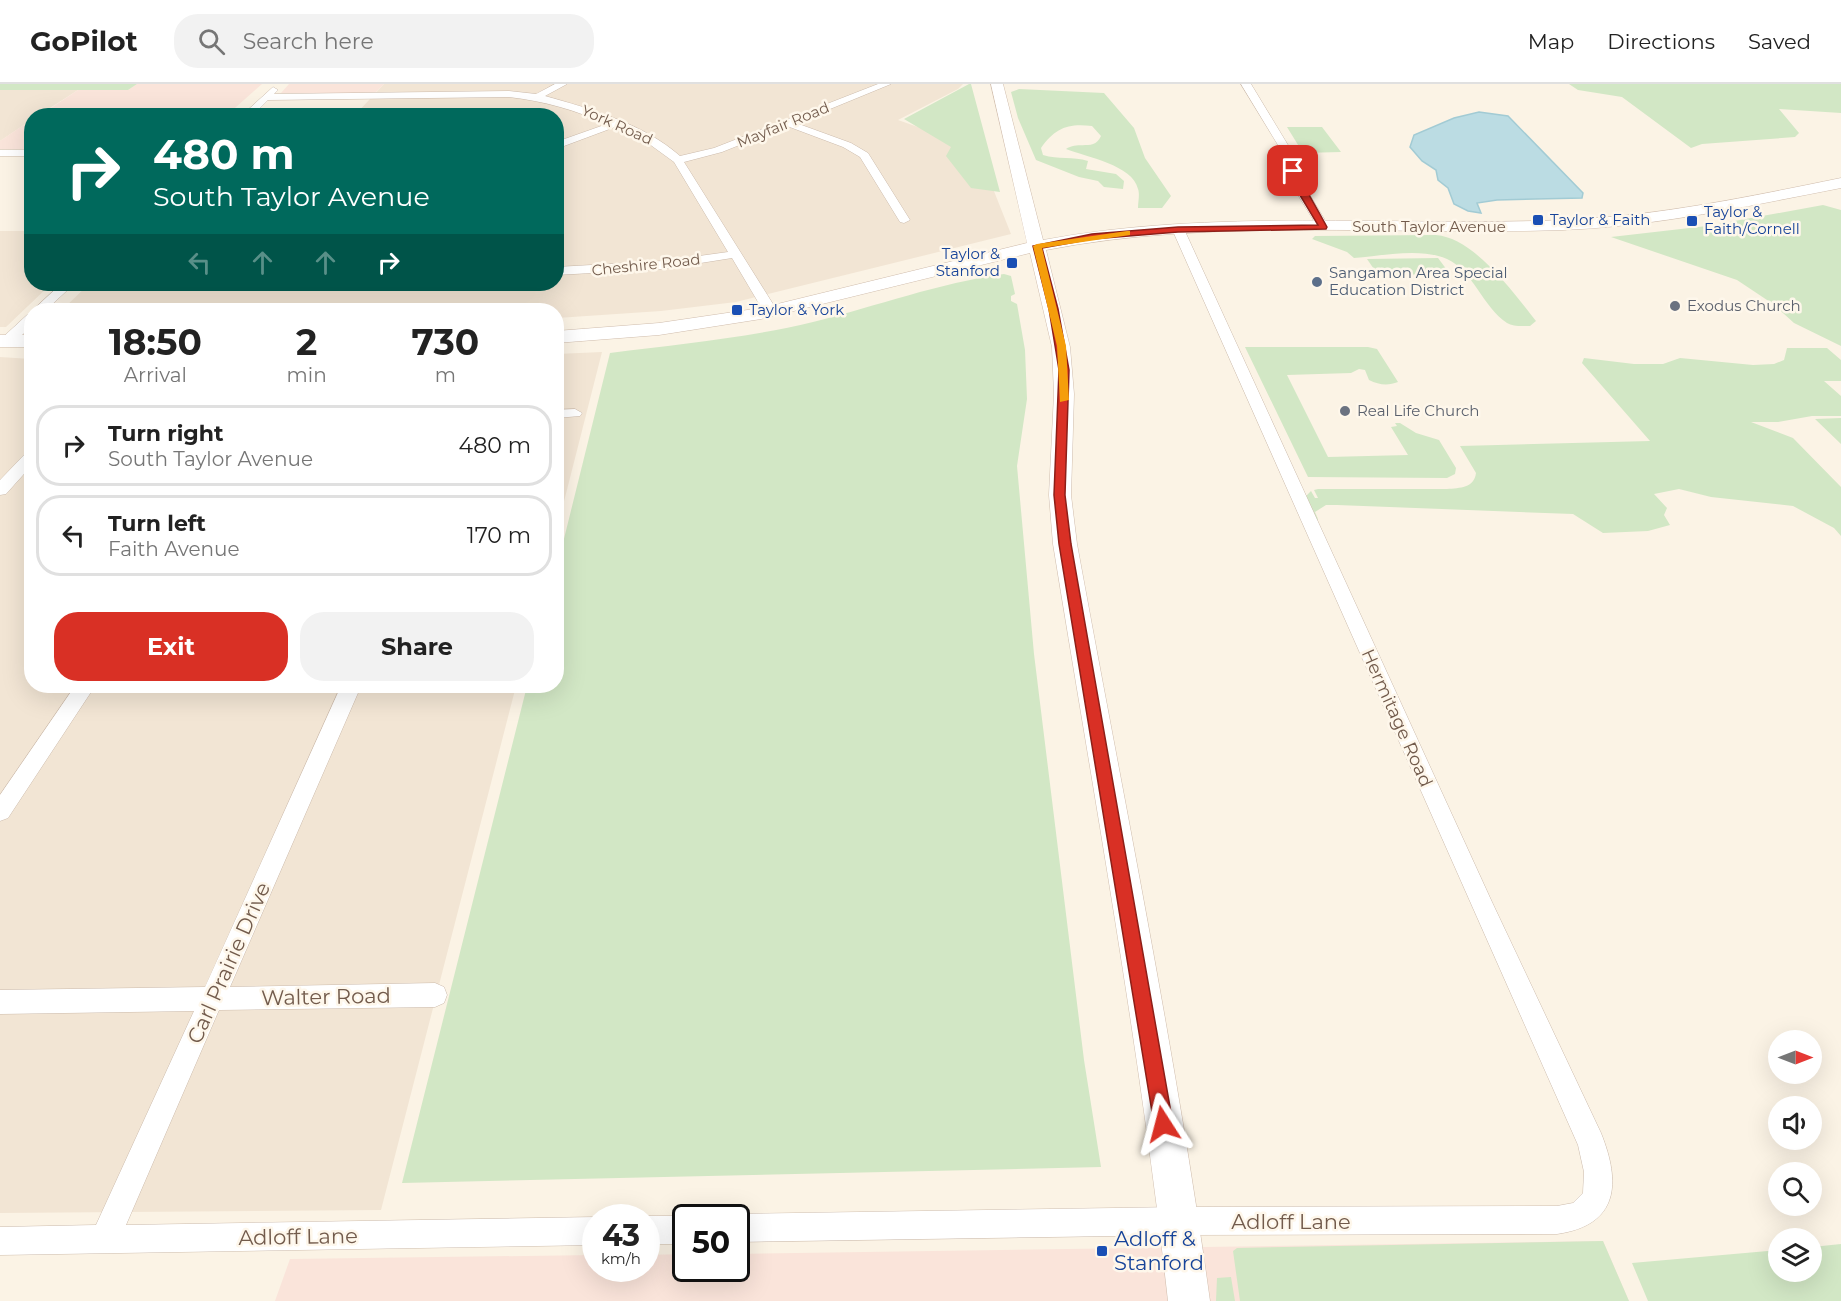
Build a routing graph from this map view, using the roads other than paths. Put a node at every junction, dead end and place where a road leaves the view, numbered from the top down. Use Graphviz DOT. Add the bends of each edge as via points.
graph roads {
  1 [pos="279,84"];
  2 [pos="562,84"];
  3 [pos="886,84"];
  4 [pos="997,84"];
  5 [pos="1246,84"];
  6 [pos="537,97"];
  7 [pos="265,98"];
  8 [pos="254,108"];
  9 [pos="788,123"];
  10 [pos="615,124"];
  11 [pos="564,143"];
  12 [pos="0,153"];
  13 [pos="24,153"];
  14 [pos="678,160"];
  15 [pos="1841,183"];
  16 [pos="904,220"];
  17 [pos="1323,227"];
  18 [pos="1178,229"];
  19 [pos="1037,246"];
  20 [pos="736,254"];
  21 [pos="564,271"];
  22 [pos="60,291"];
  23 [pos="47,303"];
  24 [pos="771,312"];
  25 [pos="24,324"];
  26 [pos="564,336"];
  27 [pos="3,341"];
  28 [pos="24,341"];
  29 [pos="575,413"];
  30 [pos="564,414"];
  31 [pos="24,462"];
  32 [pos="7,476"];
  33 [pos="0,490"];
  34 [pos="80,693"];
  35 [pos="348,693"];
  36 [pos="0,812"];
  37 [pos="435,995"];
  38 [pos="213,999"];
  39 [pos="0,1002"];
  40 [pos="1591,1208"];
  41 [pos="1179,1221"];
  42 [pos="750,1228"];
  43 [pos="582,1232"];
  44 [pos="0,1241"];
  45 [pos="104,1241"];
  46 [pos="1189,1301"];
  1 -- 7 [label="street"];
  2 -- 6 [label="street"];
  3 -- 9 [label="street, Mayfair Road"];
  4 -- 19 [label="street"];
  5 -- 17 [label="street" via="1289,155 1299,187"];
  6 -- 7 [label="street, York Road" via="495,94"];
  6 -- 10 [label="street, York Road" via="558,101"];
  7 -- 8 [label="street"];
  9 -- 14 [label="street, Mayfair Road" via="718,150"];
  9 -- 16 [label="street" via="864,154"];
  10 -- 11 [label="street"];
  10 -- 14 [label="street, York Road" via="657,143"];
  12 -- 13 [label="street"];
  14 -- 20 [label="street, York Road"];
  15 -- 17 [label="street, South Taylor Avenue" via="1720,208 1619,222"];
  17 -- 18 [label="street, South Taylor Avenue"];
  18 -- 19 [label="street, South Taylor Avenue"];
  18 -- 40 [label="street, Hermitage Road" via="1591,1143 1600,1173"];
  19 -- 24 [label="street, South Taylor Avenue"];
  19 -- 41 [label="street" via="1063,358 1060,495 1065,544"];
  20 -- 21 [label="street, Cheshire Road" via="630,268"];
  20 -- 24 [label="street, York Road"];
  22 -- 23 [label="street"];
  24 -- 26 [label="street, South Taylor Avenue" via="668,328"];
  25 -- 27 [label="street"];
  27 -- 28 [label="street"];
  29 -- 30 [label="street"];
  31 -- 32 [label="street"];
  32 -- 33 [label="street"];
  34 -- 36 [label="street"];
  35 -- 38 [label="street, Carl Prairie Drive"];
  37 -- 38 [label="street, Walter Road"];
  38 -- 39 [label="street, Walter Road"];
  38 -- 45 [label="street, Carl Prairie Drive"];
  40 -- 41 [label="street, Adloff Lane" via="1578,1216 1557,1220"];
  41 -- 42 [label="street, Adloff Lane"];
  41 -- 46 [label="street"];
  43 -- 45 [label="street, Adloff Lane"];
  44 -- 45 [label="street, Adloff Lane"];
}
